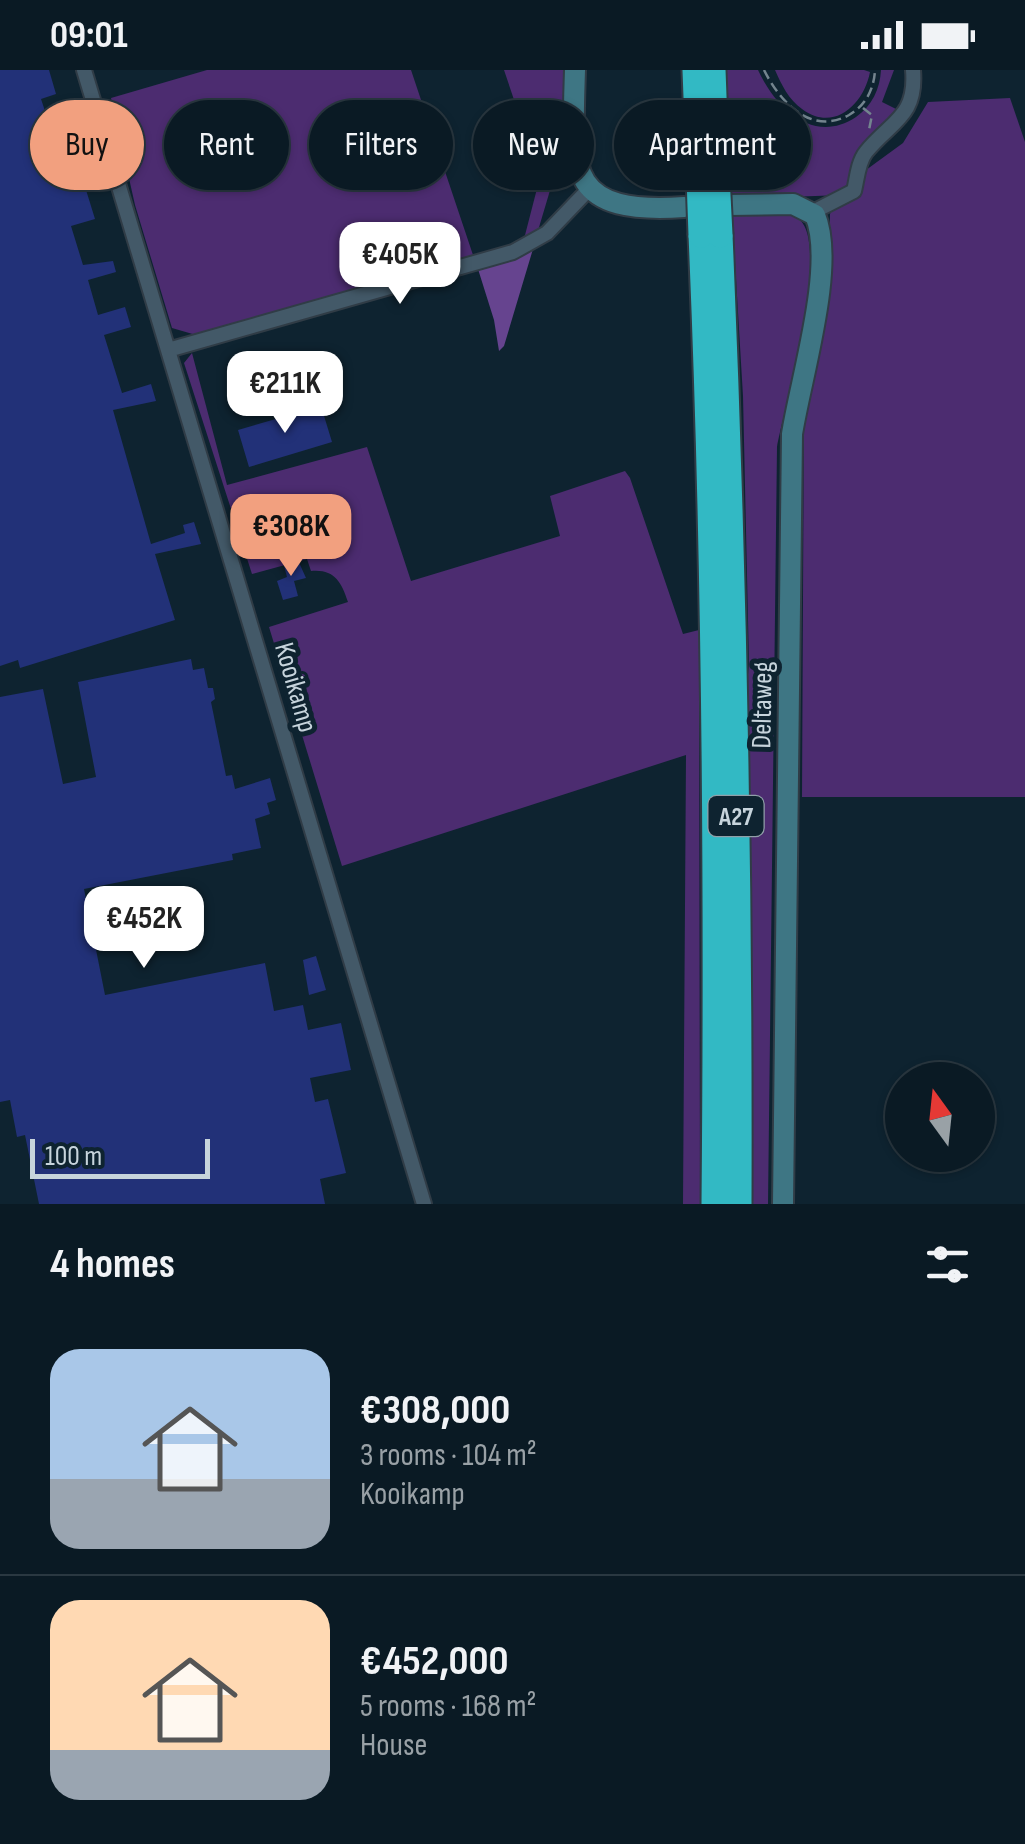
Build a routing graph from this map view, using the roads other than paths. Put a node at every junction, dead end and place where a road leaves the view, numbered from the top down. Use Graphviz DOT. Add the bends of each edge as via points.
graph roads {
  1 [pos="84,70"];
  2 [pos="575,70"];
  3 [pos="695,70"];
  4 [pos="713,70"];
  5 [pos="912,70"];
  6 [pos="575,100"];
  7 [pos="699,100"];
  8 [pos="712,100"];
  9 [pos="588,190"];
  10 [pos="592,190"];
  11 [pos="708,190"];
  12 [pos="729,205"];
  13 [pos="684,207"];
  14 [pos="812,212"];
  15 [pos="710,235"];
  16 [pos="168,350"];
  17 [pos="424,1204"];
  18 [pos="714,1204"];
  19 [pos="739,1204"];
  20 [pos="783,1204"];
  1 -- 16 [label="street, Kooikamp"];
  2 -- 6 [label="street"];
  3 -- 7 [label="highway, A27"];
  4 -- 8 [label="highway, A27"];
  5 -- 14 [label="street" via="904,114 867,150 854,191"];
  9 -- 16 [label="street" via="547,233 513,252"];
  10 -- 13 [label="street" via="624,207"];
  11 -- 15 [label="highway, A27, bridge"];
  12 -- 14 [label="street" via="792,204"];
  14 -- 20 [label="street, Deltaweg" via="821,231 820,273 792,434"];
  15 -- 18 [label="highway, A27"];
  15 -- 19 [label="highway, A27" via="728,427"];
  16 -- 17 [label="street, Kooikamp"];
}
